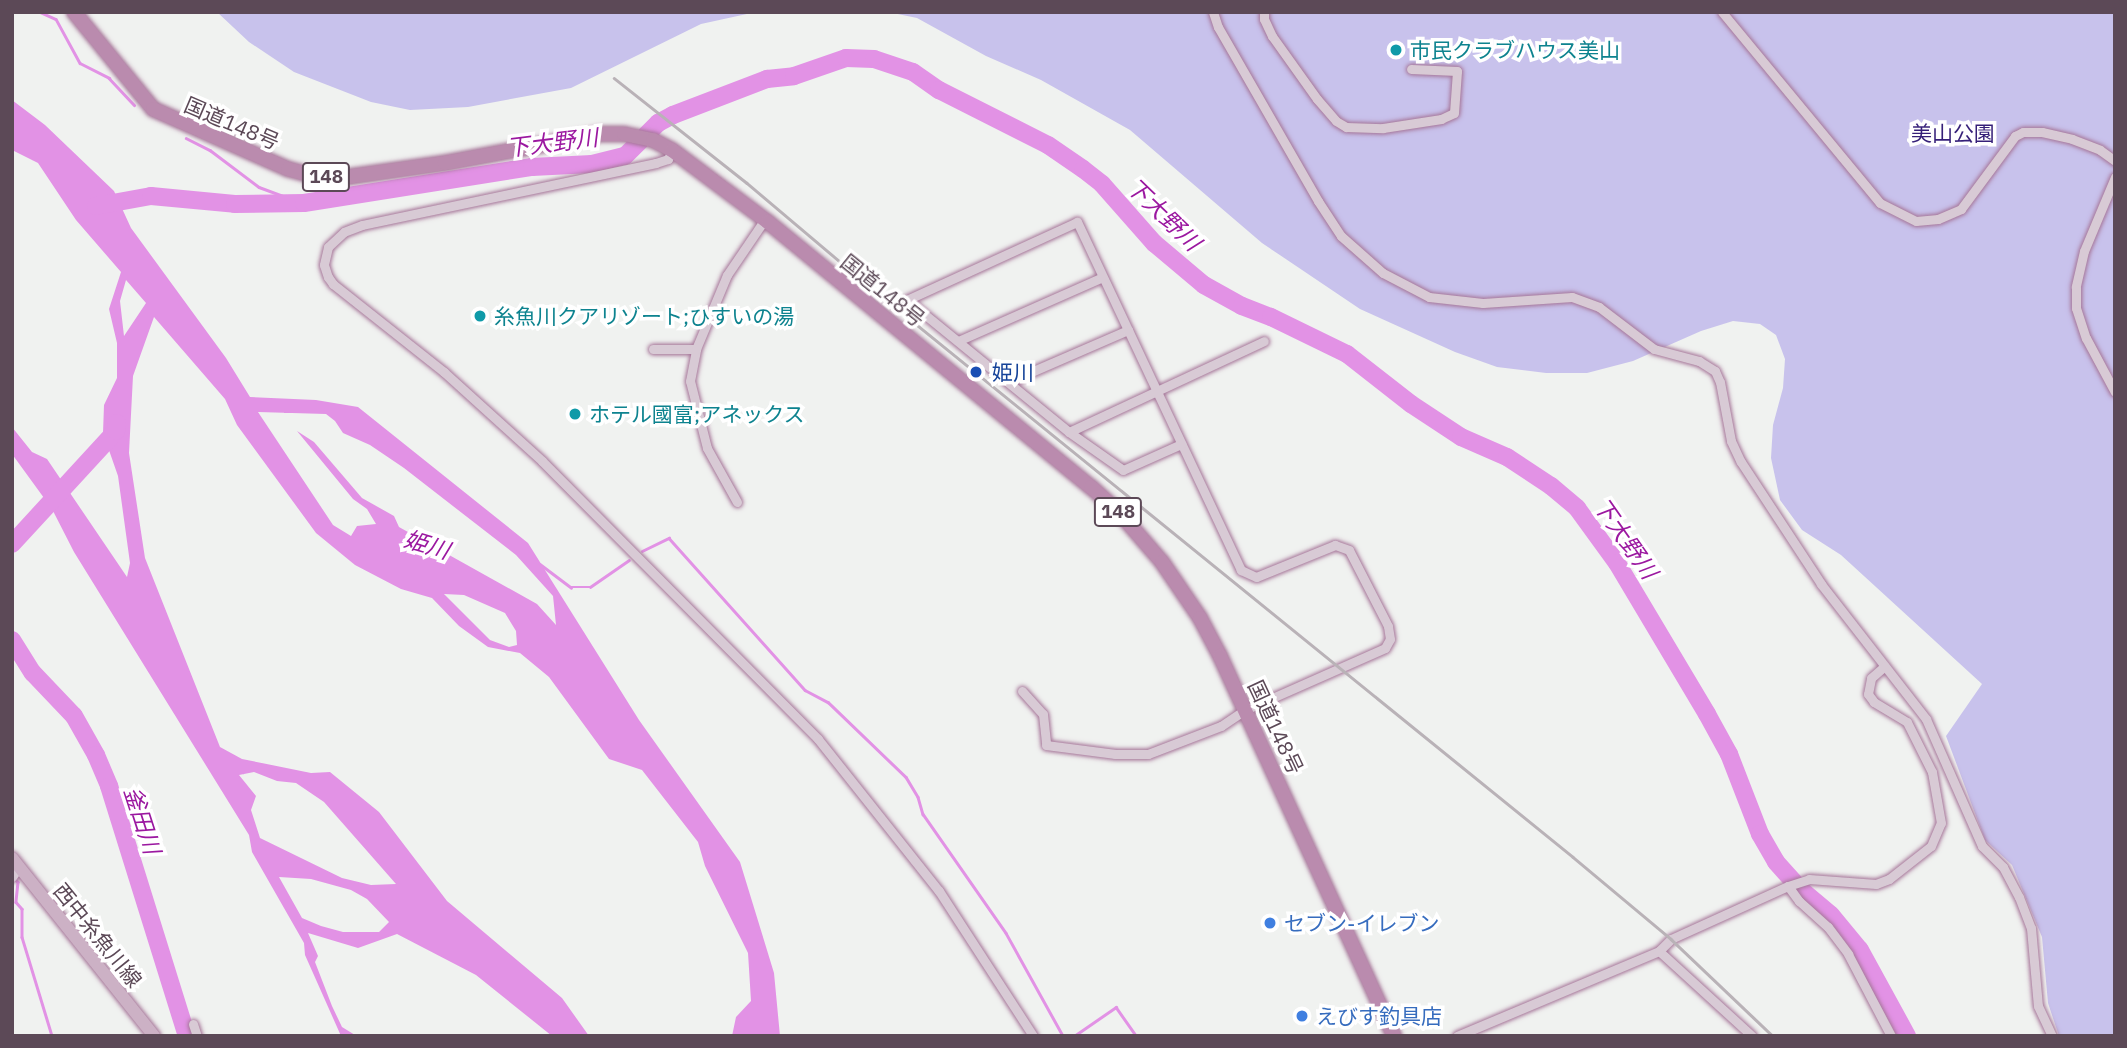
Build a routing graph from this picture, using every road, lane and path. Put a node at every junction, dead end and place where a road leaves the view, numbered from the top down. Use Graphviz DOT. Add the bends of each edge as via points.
graph roads {
  1 [pos="74,12"];
  2 [pos="1213,12"];
  3 [pos="1264,12"];
  4 [pos="1722,12"];
  5 [pos="1411,69"];
  6 [pos="673,150"];
  7 [pos="2115,161"];
  8 [pos="2115,177"];
  9 [pos="765,219"];
  10 [pos="1103,278"];
  11 [pos="1128,330"];
  12 [pos="958,341"];
  13 [pos="1264,341"];
  14 [pos="653,349"];
  15 [pos="696,349"];
  16 [pos="1008,382"];
  17 [pos="1158,391"];
  18 [pos="2115,392"];
  19 [pos="1069,432"];
  20 [pos="1181,444"];
  21 [pos="737,502"];
  22 [pos="1885,666"];
  23 [pos="1021,691"];
  24 [pos="1245,710"];
  25 [pos="15,867"];
  26 [pos="1788,886"];
  27 [pos="1659,951"];
  28 [pos="193,1024"];
  29 [pos="154,1036"];
  30 [pos="197,1036"];
  31 [pos="1033,1036"];
  32 [pos="1394,1036"];
  33 [pos="1457,1036"];
  34 [pos="1752,1036"];
  35 [pos="1891,1036"];
  36 [pos="2052,1036"];
  1 -- 6 [label="highway, 国道148号 / 148" via="159,114 310,175 347,177 600,134 635,135"];
  2 -- 22 [label="street" via="1318,201 1341,236 1383,274 1429,297 1483,303 1572,297 1599,307 1654,349 1699,361 1715,371 1731,441 1741,462 1821,584"];
  3 -- 5 [label="street" via="1272,36 1317,99 1346,127 1383,128 1454,113 1457,71"];
  4 -- 7 [label="street" via="1880,202 1916,221 1938,219 1961,209 2015,136 2023,132 2073,139"];
  6 -- 9 [label="highway, 国道148号 / 148"];
  6 -- 31 [label="street" via="668,159 656,163 362,225 344,232 328,247 324,265 333,284 444,372 542,461 818,739 939,891"];
  8 -- 18 [label="street" via="2084,251 2076,308 2086,338"];
  9 -- 15 [label="street" via="727,275"];
  9 -- 24 [label="highway, 国道148号 / 148" via="1118,511 1181,587"];
  10 -- 11 [label="street"];
  10 -- 12 [label="street"];
  10 -- 12 [label="street" via="1077,222 908,300"];
  11 -- 16 [label="street"];
  11 -- 17 [label="street"];
  12 -- 16 [label="street"];
  13 -- 17 [label="street"];
  14 -- 15 [label="street"];
  15 -- 21 [label="street" via="690,381 704,437"];
  16 -- 19 [label="street"];
  17 -- 19 [label="street"];
  17 -- 20 [label="street"];
  19 -- 20 [label="street" via="1123,470"];
  20 -- 24 [label="street" via="1241,570 1256,577 1335,545 1349,550 1388,626 1390,639 1385,648"];
  22 -- 26 [label="street" via="1871,678 1868,694 1913,730 1932,772 1941,811 1938,835 1931,846 1876,884 1809,879"];
  22 -- 36 [label="street" via="1926,719 1982,846 2003,867 2019,897 2031,928 2038,1006"];
  23 -- 24 [label="street" via="1043,714 1046,745 1115,754 1148,754 1221,726"];
  24 -- 32 [label="highway, 国道148号 / 148"];
  25 -- 29 [label="main road, 西中糸魚川線"];
  26 -- 27 [label="street" via="1671,939"];
  26 -- 35 [label="street" via="1848,954"];
  27 -- 33 [label="street"];
  27 -- 34 [label="street"];
  28 -- 30 [label="street"];
}
